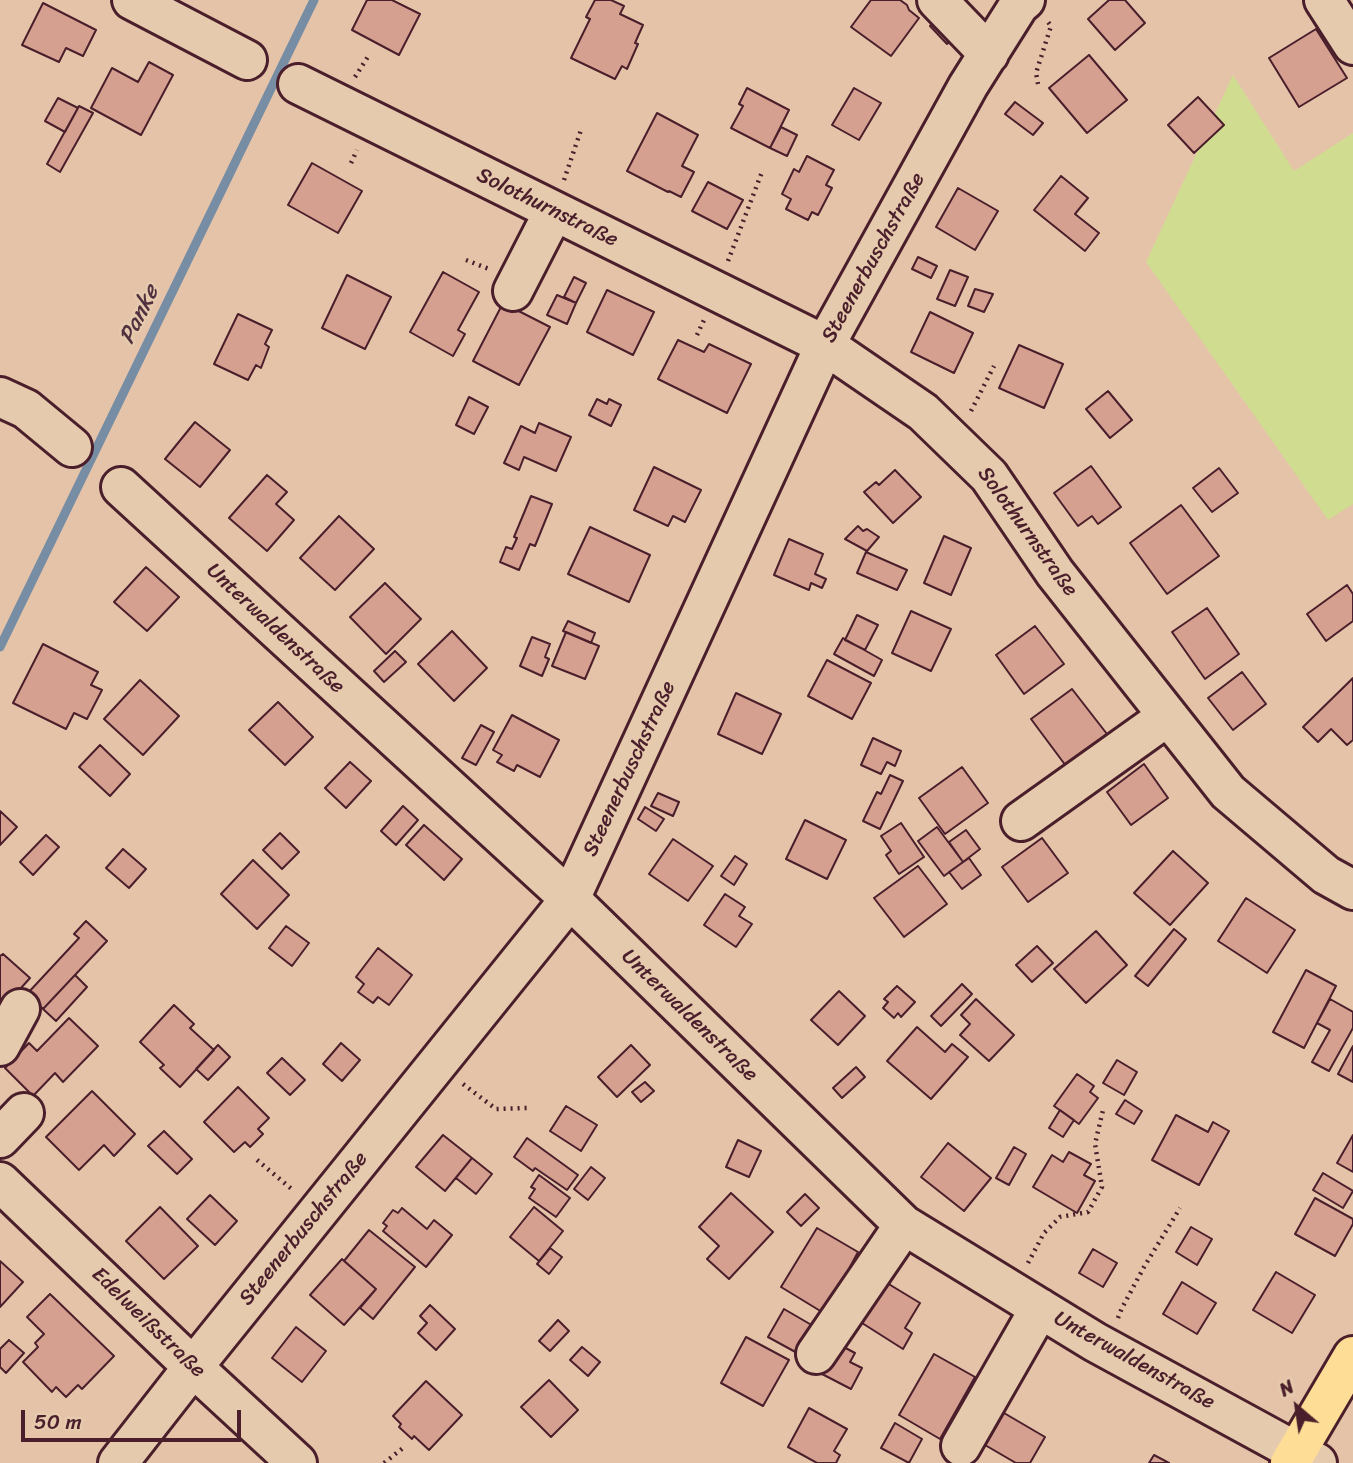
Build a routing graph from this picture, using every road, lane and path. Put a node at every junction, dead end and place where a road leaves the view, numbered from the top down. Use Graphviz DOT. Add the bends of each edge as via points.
graph roads {
  1 [pos="132,0"];
  2 [pos="937,0"];
  3 [pos="1325,0"];
  4 [pos="1034,9"];
  5 [pos="1353,45"];
  6 [pos="989,54"];
  7 [pos="247,60"];
  8 [pos="298,84"];
  9 [pos="1038,84"];
  10 [pos="582,127"];
  11 [pos="762,172"];
  12 [pos="554,211"];
  13 [pos="513,291"];
  14 [pos="717,292"];
  15 [pos="825,345"];
  16 [pos="994,366"];
  17 [pos="0,397"];
  18 [pos="955,443"];
  19 [pos="72,447"];
  20 [pos="121,487"];
  21 [pos="1168,716"];
  22 [pos="1021,821"];
  23 [pos="1353,890"];
  24 [pos="570,899"];
  25 [pos="20,1009"];
  26 [pos="0,1046"];
  27 [pos="438,1064"];
  28 [pos="527,1108"];
  29 [pos="1103,1110"];
  30 [pos="257,1160"];
  31 [pos="0,1182"];
  32 [pos="1180,1208"];
  33 [pos="318,1212"];
  34 [pos="904,1226"];
  35 [pos="1026,1300"];
  36 [pos="1108,1349"];
  37 [pos="816,1354"];
  38 [pos="1353,1356"];
  39 [pos="193,1367"];
  40 [pos="961,1446"];
  41 [pos="403,1448"];
  42 [pos="1301,1459"];
  43 [pos="118,1463"];
  44 [pos="297,1463"];
  45 [pos="384,1463"];
  1 -- 7 [label="street"];
  2 -- 6 [label="street"];
  3 -- 5 [label="street"];
  4 -- 6 [label="street, Steenerbuschstraße" via="1019,5"];
  4 -- 9 [label="path" via="1051,26 1035,73"];
  6 -- 15 [label="street, Steenerbuschstraße"];
  8 -- 12 [label="street, Solothurnstraße"];
  10 -- 12 [label="path"];
  11 -- 14 [label="path"];
  12 -- 13 [label="street"];
  12 -- 14 [label="street, Solothurnstraße"];
  14 -- 15 [label="street, Solothurnstraße"];
  15 -- 18 [label="street, Solothurnstraße" via="923,412"];
  15 -- 24 [label="street, Steenerbuschstraße"];
  16 -- 18 [label="path"];
  17 -- 19 [label="street" via="26,409"];
  18 -- 21 [label="street, Solothurnstraße" via="989,476 1055,573"];
  20 -- 24 [label="street, Unterwaldenstraße"];
  21 -- 22 [label="street"];
  21 -- 23 [label="street, Solothurnstraße" via="1228,792 1325,875"];
  24 -- 27 [label="street, Steenerbuschstraße"];
  24 -- 34 [label="street, Unterwaldenstraße"];
  25 -- 26 [label="street"];
  27 -- 28 [label="path" via="496,1109"];
  27 -- 33 [label="street, Steenerbuschstraße"];
  29 -- 35 [label="path" via="1095,1144 1102,1187 1088,1212 1060,1217 1044,1233"];
  30 -- 33 [label="path"];
  31 -- 39 [label="street, Edelweißstraße"];
  32 -- 36 [label="path" via="1122,1308"];
  33 -- 39 [label="street, Steenerbuschstraße"];
  34 -- 35 [label="street, Unterwaldenstraße"];
  34 -- 37 [label="street"];
  35 -- 36 [label="street, Unterwaldenstraße"];
  35 -- 40 [label="street"];
  36 -- 42 [label="street, Unterwaldenstraße"];
  38 -- 42 [label="main road"];
  39 -- 43 [label="street, Steenerbuschstraße"];
  39 -- 44 [label="street, Edelweißstraße"];
  41 -- 45 [label="path"];
}
